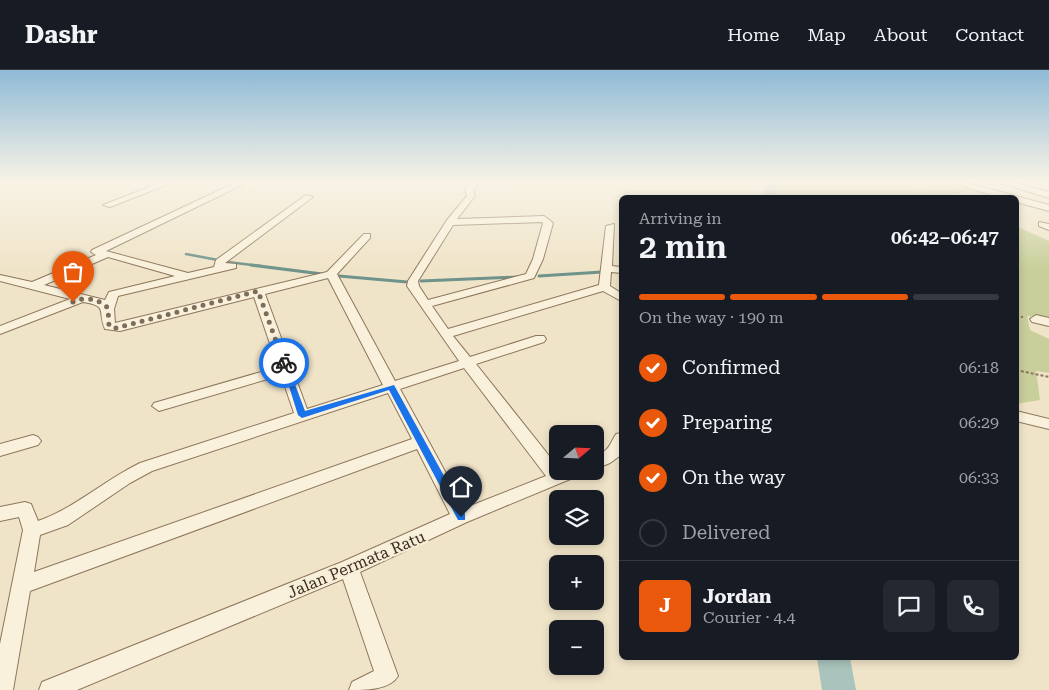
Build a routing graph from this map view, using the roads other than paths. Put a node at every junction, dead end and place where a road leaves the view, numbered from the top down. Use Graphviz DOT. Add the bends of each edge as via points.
graph roads {
  1 [pos="183,211"];
  2 [pos="290,211"];
  3 [pos="459,211"];
  4 [pos="450,222"];
  5 [pos="611,226"];
  6 [pos="367,236"];
  7 [pos="106,254"];
  8 [pos="232,266"];
  9 [pos="219,269"];
  10 [pos="608,269"];
  11 [pos="619,270"];
  12 [pos="331,274"];
  13 [pos="188,276"];
  14 [pos="0,278"];
  15 [pos="32,286"];
  16 [pos="604,287"];
  17 [pos="258,291"];
  18 [pos="619,297"];
  19 [pos="82,298"];
  20 [pos="425,304"];
  21 [pos="108,308"];
  22 [pos="1036,319"];
  23 [pos="1049,322"];
  24 [pos="0,330"];
  25 [pos="445,334"];
  26 [pos="540,339"];
  27 [pos="468,362"];
  28 [pos="286,369"];
  29 [pos="391,387"];
  30 [pos="159,406"];
  31 [pos="302,415"];
  32 [pos="1019,417"];
  33 [pos="1049,424"];
  34 [pos="33,441"];
  35 [pos="421,442"];
  36 [pos="619,446"];
  37 [pos="0,450"];
  38 [pos="604,460"];
  39 [pos="549,469"];
  40 [pos="551,480"];
  41 [pos="0,514"];
  42 [pos="461,517"];
  43 [pos="32,530"];
  44 [pos="349,568"];
  45 [pos="20,586"];
  46 [pos="2,690"];
  47 [pos="50,690"];
  48 [pos="360,690"];
  1 -- 7 [label="street" via="96,252"];
  2 -- 9 [label="street" via="220,262"];
  3 -- 4 [label="street"];
  4 -- 20 [label="street" via="413,281 415,292"];
  4 -- 20 [label="street" via="544,219 548,223 530,276"];
  5 -- 10 [label="street"];
  6 -- 12 [label="street"];
  7 -- 13 [label="street"];
  7 -- 15 [label="street"];
  8 -- 9 [label="street"];
  9 -- 13 [label="street"];
  10 -- 11 [label="street"];
  10 -- 16 [label="street"];
  12 -- 17 [label="street"];
  12 -- 29 [label="street"];
  13 -- 21 [label="street" via="113,294"];
  14 -- 15 [label="street"];
  15 -- 19 [label="street"];
  16 -- 18 [label="street"];
  16 -- 25 [label="street"];
  17 -- 21 [label="street" via="116,328 109,326"];
  17 -- 28 [label="street"];
  19 -- 21 [label="street" via="100,301"];
  19 -- 24 [label="street"];
  20 -- 25 [label="street"];
  22 -- 23 [label="street"];
  25 -- 27 [label="street"];
  26 -- 27 [label="street"];
  27 -- 29 [label="street"];
  27 -- 39 [label="street"];
  28 -- 30 [label="street"];
  28 -- 31 [label="street"];
  29 -- 31 [label="street"];
  29 -- 35 [label="street"];
  31 -- 43 [label="street" via="146,467 62,520"];
  32 -- 33 [label="street"];
  34 -- 37 [label="street"];
  35 -- 42 [label="street"];
  35 -- 45 [label="street"];
  36 -- 38 [label="street"];
  40 -- 42 [label="street, Jalan Permata Ratu"];
  41 -- 43 [label="street" via="25,509"];
  42 -- 44 [label="street, Jalan Permata Ratu"];
  43 -- 45 [label="street"];
  44 -- 47 [label="street, Jalan Permata Ratu"];
  44 -- 48 [label="street" via="387,676"];
  45 -- 46 [label="street"];
}
